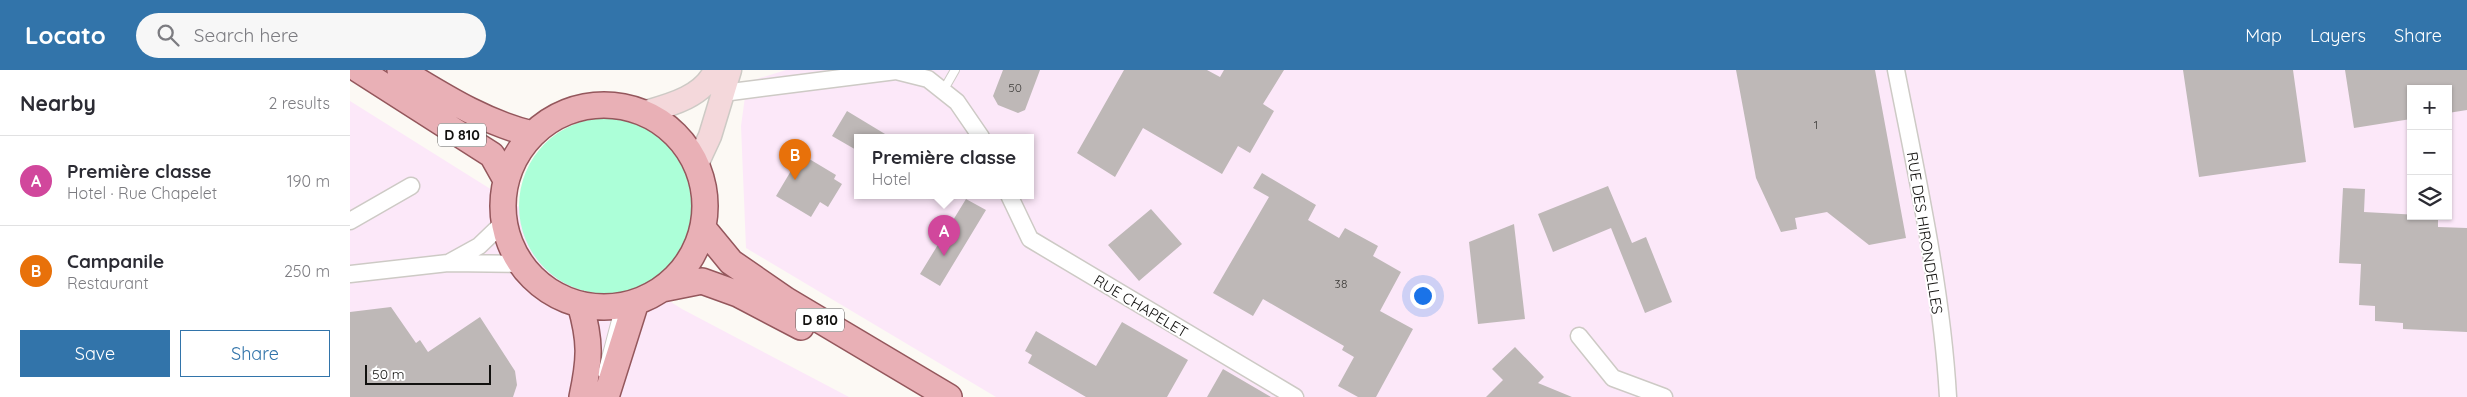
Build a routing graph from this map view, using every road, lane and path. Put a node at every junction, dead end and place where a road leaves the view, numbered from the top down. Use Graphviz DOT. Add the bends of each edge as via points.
graph roads {
  1 [pos="358,70"];
  2 [pos="400,70"];
  3 [pos="714,70"];
  4 [pos="730,70"];
  5 [pos="955,70"];
  6 [pos="1896,70"];
  7 [pos="943,91"];
  8 [pos="723,93"];
  9 [pos="646,112"];
  10 [pos="414,116"];
  11 [pos="532,134"];
  12 [pos="979,134"];
  13 [pos="697,164"];
  14 [pos="506,180"];
  15 [pos="411,186"];
  16 [pos="1011,199"];
  17 [pos="350,221"];
  18 [pos="504,222"];
  19 [pos="703,228"];
  20 [pos="448,263"];
  21 [pos="521,264"];
  22 [pos="350,274"];
  23 [pos="662,289"];
  24 [pos="580,304"];
  25 [pos="628,304"];
  26 [pos="1579,336"];
  27 [pos="596,392"];
  28 [pos="930,397"];
  29 [pos="950,397"];
  30 [pos="1295,397"];
  31 [pos="1664,397"];
  32 [pos="1948,397"];
  1 -- 14 [label="main road, D 810" via="492,155"];
  2 -- 11 [label="main road, D 810" via="471,112"];
  3 -- 9 [label="street" via="712,78 690,96"];
  4 -- 8 [label="street"];
  5 -- 7 [label="lane"];
  6 -- 32 [label="street, RUE DES HIRONDELLES" via="1921,199"];
  7 -- 8 [label="street" via="928,79 896,71"];
  7 -- 12 [label="street" via="957,102"];
  8 -- 13 [label="street" via="710,136"];
  9 -- 11 [label="main road" via="606,103 574,109"];
  9 -- 13 [label="main road" via="676,134"];
  10 -- 14 [label="lane" via="487,161"];
  11 -- 14 [label="main road" via="516,155"];
  13 -- 19 [label="main road" via="705,195"];
  14 -- 18 [label="main road"];
  15 -- 17 [label="street"];
  16 -- 30 [label="street, RUE CHAPELET" via="1030,239"];
  18 -- 20 [label="street" via="479,246"];
  18 -- 21 [label="main road"];
  19 -- 23 [label="main road" via="688,262"];
  19 -- 29 [label="main road, D 810" via="731,262 778,294"];
  20 -- 21 [label="street"];
  20 -- 22 [label="street"];
  21 -- 24 [label="main road" via="537,282"];
  23 -- 25 [label="main road"];
  23 -- 28 [label="main road, D 810" via="702,281 738,294 878,366"];
  24 -- 25 [label="main road" via="608,307"];
  24 -- 27 [label="main road" via="588,329 589,362"];
  25 -- 27 [label="main road"];
  26 -- 31 [label="street" via="1613,378"];
}
